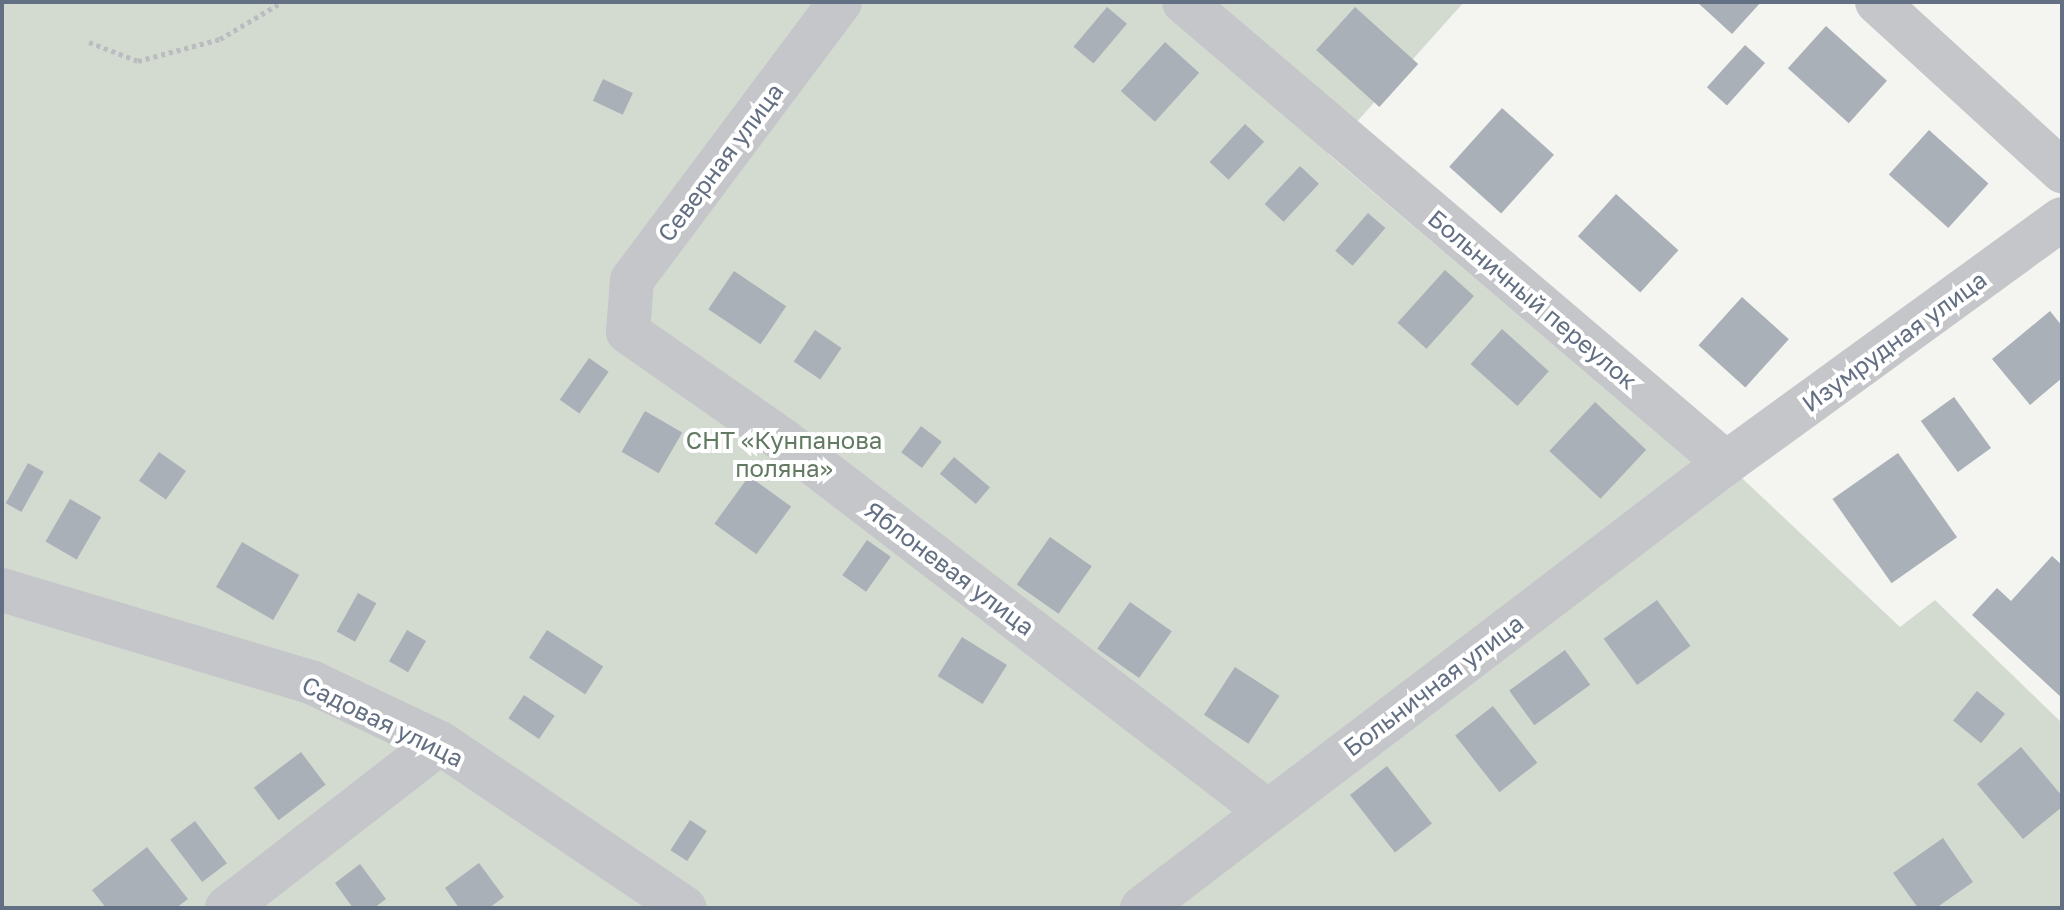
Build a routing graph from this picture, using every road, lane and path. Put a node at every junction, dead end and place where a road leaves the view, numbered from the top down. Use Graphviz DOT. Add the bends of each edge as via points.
graph roads {
  1 [pos="282,2"];
  2 [pos="840,2"];
  3 [pos="1184,2"];
  4 [pos="1877,2"];
  5 [pos="89,42"];
  6 [pos="2062,171"];
  7 [pos="2062,219"];
  8 [pos="628,332"];
  9 [pos="1726,463"];
  10 [pos="2,590"];
  11 [pos="440,743"];
  12 [pos="1267,811"];
  13 [pos="227,908"];
  14 [pos="685,908"];
  15 [pos="1142,908"];
  1 -- 5 [label="path" via="220,39 138,61"];
  2 -- 8 [label="street, Северная улица" via="632,280"];
  3 -- 9 [label="street, Больничный переулок"];
  4 -- 6 [label="street"];
  7 -- 9 [label="street, Изумрудная улица"];
  8 -- 12 [label="street, Яблоневая улица" via="784,441"];
  9 -- 12 [label="street, Больничная улица"];
  10 -- 11 [label="street, Садовая улица" via="313,683"];
  11 -- 13 [label="street"];
  11 -- 14 [label="street, Садовая улица"];
  12 -- 15 [label="street, Больничная улица"];
}
